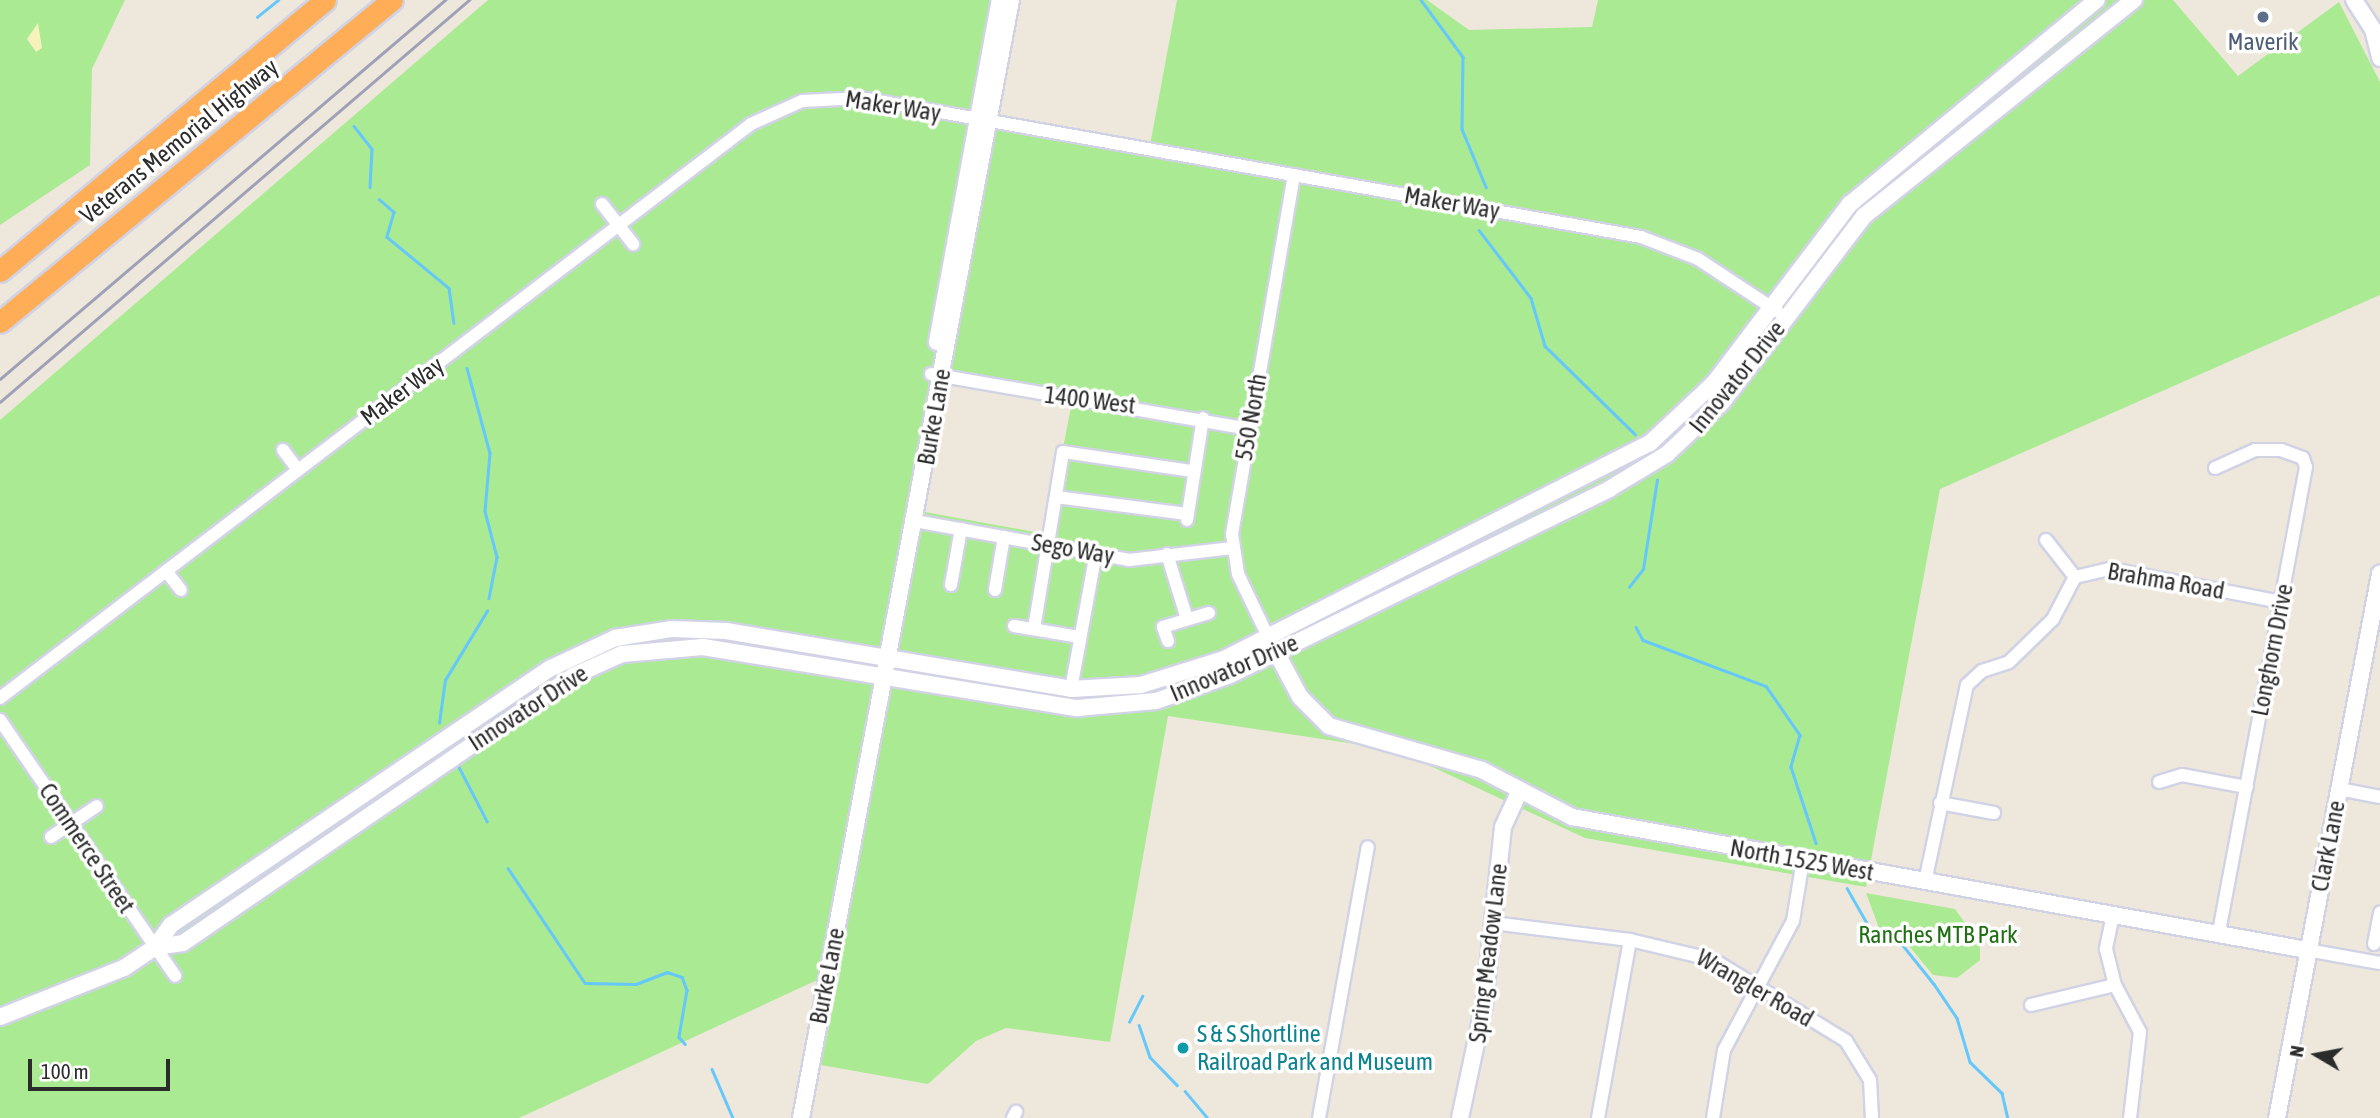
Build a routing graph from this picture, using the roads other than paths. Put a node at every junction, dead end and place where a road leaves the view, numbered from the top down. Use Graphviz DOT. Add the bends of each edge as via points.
graph roads {
  1 [pos="325,0"];
  2 [pos="392,0"];
  3 [pos="1000,0"];
  4 [pos="1011,0"];
  5 [pos="2096,0"];
  6 [pos="2134,0"];
  7 [pos="2354,0"];
  8 [pos="2376,33"];
  9 [pos="2380,58"];
  10 [pos="983,120"];
  11 [pos="1294,175"];
  12 [pos="602,204"];
  13 [pos="618,226"];
  14 [pos="633,244"];
  15 [pos="0,271"];
  16 [pos="1771,307"];
  17 [pos="1786,317"];
  18 [pos="0,322"];
  19 [pos="937,375"];
  20 [pos="1203,418"];
  21 [pos="1249,429"];
  22 [pos="283,450"];
  23 [pos="2215,468"];
  24 [pos="298,470"];
  25 [pos="1192,471"];
  26 [pos="1056,497"];
  27 [pos="915,521"];
  28 [pos="961,529"];
  29 [pos="1004,537"];
  30 [pos="2046,540"];
  31 [pos="1048,545"];
  32 [pos="1232,548"];
  33 [pos="1096,553"];
  34 [pos="1167,554"];
  35 [pos="166,571"];
  36 [pos="2380,574"];
  37 [pos="2075,577"];
  38 [pos="951,585"];
  39 [pos="181,590"];
  40 [pos="995,590"];
  41 [pos="2281,602"];
  42 [pos="1209,612"];
  43 [pos="1187,619"];
  44 [pos="1014,626"];
  45 [pos="1034,629"];
  46 [pos="1080,637"];
  47 [pos="1168,641"];
  48 [pos="1272,645"];
  49 [pos="884,659"];
  50 [pos="881,677"];
  51 [pos="1071,690"];
  52 [pos="0,698"];
  53 [pos="0,720"];
  54 [pos="2160,782"];
  55 [pos="2247,787"];
  56 [pos="2339,789"];
  57 [pos="1520,790"];
  58 [pos="2380,797"];
  59 [pos="1940,803"];
  60 [pos="97,806"];
  61 [pos="1994,813"];
  62 [pos="71,824"];
  63 [pos="51,837"];
  64 [pos="1368,847"];
  65 [pos="1803,860"];
  66 [pos="1925,882"];
  67 [pos="2380,913"];
  68 [pos="2113,915"];
  69 [pos="1493,923"];
  70 [pos="2219,934"];
  71 [pos="1630,940"];
  72 [pos="2374,944"];
  73 [pos="155,947"];
  74 [pos="2308,950"];
  75 [pos="2380,963"];
  76 [pos="175,976"];
  77 [pos="2115,985"];
  78 [pos="1756,986"];
  79 [pos="2031,1005"];
  80 [pos="0,1017"];
  81 [pos="801,1118"];
  82 [pos="1319,1118"];
  83 [pos="1460,1118"];
  84 [pos="1598,1118"];
  85 [pos="1713,1118"];
  86 [pos="1872,1118"];
  87 [pos="2130,1118"];
  88 [pos="2277,1118"];
  1 -- 15 [label="highway, Veterans Memorial Highway"];
  2 -- 18 [label="highway, Veterans Memorial Highway"];
  3 -- 10 [label="main road, Burke Lane"];
  4 -- 10 [label="main road, Burke Lane"];
  5 -- 16 [label="main road, Innovator Drive" via="1863,192"];
  6 -- 17 [label="main road, Innovator Drive" via="1876,205"];
  7 -- 8 [label="main road"];
  8 -- 9 [label="main road"];
  10 -- 11 [label="street, Maker Way"];
  10 -- 13 [label="street, Maker Way" via="850,97 802,101 751,124"];
  10 -- 19 [label="main road, Burke Lane"];
  11 -- 16 [label="street, Maker Way" via="1658,242"];
  11 -- 21 [label="street, 550 North"];
  12 -- 13 [label="street"];
  13 -- 14 [label="street"];
  13 -- 24 [label="street, Maker Way"];
  16 -- 17 [label="street, Maker Way"];
  16 -- 48 [label="main road, Innovator Drive" via="1702,397 1634,453"];
  17 -- 48 [label="main road, Innovator Drive" via="1717,408 1653,463"];
  19 -- 20 [label="street, 1400 West"];
  19 -- 27 [label="main road, Burke Lane"];
  19 -- 49 [label="main road, Burke Lane"];
  20 -- 21 [label="street, 1400 West"];
  20 -- 25 [label="street"];
  21 -- 32 [label="street, 550 North"];
  22 -- 24 [label="street"];
  23 -- 41 [label="street, Longhorn Drive" via="2255,450 2303,458"];
  24 -- 35 [label="street, Maker Way"];
  25 -- 26 [label="street" via="1063,452"];
  25 -- 26 [label="street" via="1187,517"];
  26 -- 31 [label="street"];
  27 -- 28 [label="street, Sego Way"];
  27 -- 49 [label="main road, Burke Lane"];
  28 -- 29 [label="street, Sego Way"];
  28 -- 38 [label="street"];
  29 -- 31 [label="street, Sego Way"];
  29 -- 40 [label="street"];
  30 -- 37 [label="street"];
  31 -- 33 [label="street, Sego Way"];
  31 -- 45 [label="street"];
  32 -- 34 [label="street, Sego Way"];
  32 -- 48 [label="street"];
  33 -- 34 [label="street, Sego Way" via="1129,559"];
  33 -- 46 [label="street"];
  34 -- 43 [label="street"];
  35 -- 39 [label="street"];
  35 -- 52 [label="street, Maker Way"];
  36 -- 56 [label="main road, Clark Lane"];
  37 -- 41 [label="street, Brahma Road" via="2111,569"];
  37 -- 59 [label="street, Brahma Road" via="2053,619 2009,662 1982,671 1967,685"];
  41 -- 55 [label="street, Longhorn Drive"];
  42 -- 43 [label="street"];
  43 -- 47 [label="street" via="1164,627"];
  44 -- 45 [label="street"];
  45 -- 46 [label="street"];
  46 -- 51 [label="street"];
  48 -- 50 [label="main road, Innovator Drive" via="1188,692 1098,708 1044,706"];
  48 -- 51 [label="main road, Innovator Drive" via="1161,681"];
  48 -- 57 [label="main road, North 1525 West" via="1300,698 1329,726 1482,769"];
  49 -- 50 [label="main road, Burke Lane"];
  49 -- 51 [label="main road, Innovator Drive"];
  49 -- 73 [label="main road, Innovator Drive" via="701,629 599,643 562,661 171,925"];
  50 -- 73 [label="main road, Innovator Drive" via="696,646 609,658 573,676 183,943"];
  50 -- 81 [label="main road, Burke Lane"];
  53 -- 62 [label="street, Commerce Street"];
  54 -- 55 [label="street" via="2182,775"];
  55 -- 70 [label="street, Longhorn Drive"];
  56 -- 58 [label="street"];
  56 -- 74 [label="main road, Clark Lane"];
  57 -- 65 [label="main road, North 1525 West" via="1583,820"];
  57 -- 69 [label="main road, Spring Meadow Lane" via="1503,827"];
  59 -- 61 [label="street"];
  59 -- 66 [label="street, Brahma Road"];
  60 -- 62 [label="street"];
  62 -- 63 [label="street"];
  62 -- 73 [label="street, Commerce Street"];
  64 -- 82 [label="street"];
  65 -- 66 [label="main road, North 1525 West"];
  65 -- 78 [label="street" via="1793,921"];
  66 -- 68 [label="main road, North 1525 West"];
  67 -- 72 [label="street"];
  68 -- 70 [label="main road, North 1525 West"];
  68 -- 77 [label="street" via="2106,949"];
  69 -- 71 [label="street, Wrangler Road"];
  69 -- 83 [label="main road, Spring Meadow Lane" via="1485,1005"];
  70 -- 74 [label="main road, North 1525 West"];
  71 -- 78 [label="street, Wrangler Road" via="1701,954"];
  71 -- 84 [label="street"];
  73 -- 76 [label="street, Commerce Street"];
  73 -- 80 [label="main road, Innovator Drive" via="98,982"];
  74 -- 75 [label="street, North 1525 West"];
  74 -- 88 [label="main road, Clark Lane"];
  77 -- 79 [label="street"];
  77 -- 87 [label="street" via="2140,1032"];
  78 -- 85 [label="street" via="1724,1049"];
  78 -- 86 [label="street, Wrangler Road" via="1846,1041 1870,1080"];
}
